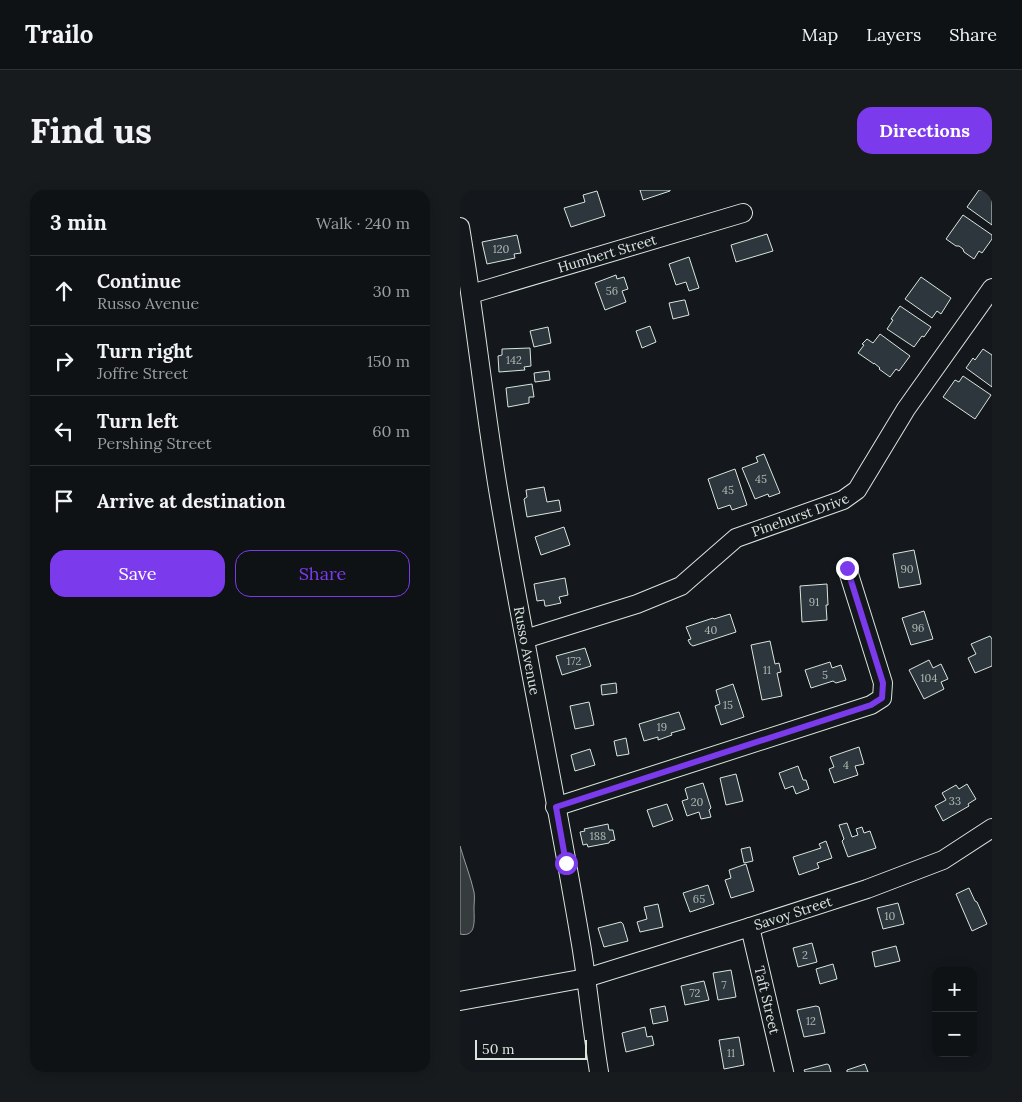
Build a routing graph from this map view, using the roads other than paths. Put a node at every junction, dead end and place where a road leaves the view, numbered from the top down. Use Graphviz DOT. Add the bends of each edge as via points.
graph roads {
  1 [pos="743,213"];
  2 [pos="460,227"];
  3 [pos="992,288"];
  4 [pos="471,294"];
  5 [pos="847,568"];
  6 [pos="525,639"];
  7 [pos="556,807"];
  8 [pos="992,828"];
  9 [pos="750,927"];
  10 [pos="586,978"];
  11 [pos="460,1001"];
  12 [pos="598,1072"];
  13 [pos="784,1072"];
  1 -- 4 [label="street, Humbert Street"];
  2 -- 4 [label="street, Russo Avenue"];
  3 -- 6 [label="street, Pinehurst Drive" via="906,409 857,490 843,500 736,538 681,586 637,604"];
  4 -- 6 [label="street, Russo Avenue" via="496,478"];
  5 -- 7 [label="street" via="883,683 882,698 871,705"];
  6 -- 7 [label="street, Russo Avenue"];
  7 -- 10 [label="street, Russo Avenue"];
  8 -- 9 [label="street, Savoy Street" via="943,860"];
  9 -- 10 [label="street, Savoy Street"];
  9 -- 13 [label="street, Taft Street"];
  10 -- 11 [label="street, Savoy Street"];
  10 -- 12 [label="street, Russo Avenue"];
}
